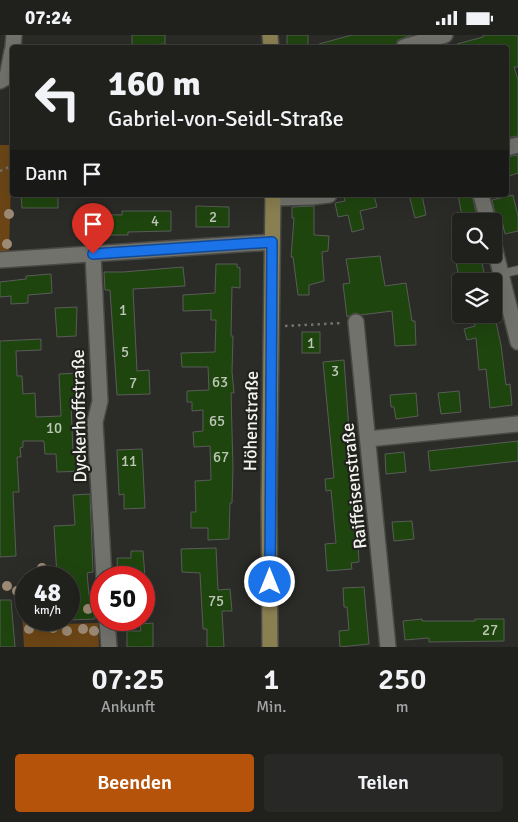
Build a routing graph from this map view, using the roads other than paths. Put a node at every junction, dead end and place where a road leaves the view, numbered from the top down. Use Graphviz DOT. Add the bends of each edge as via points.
graph roads {
  1 [pos="437,39"];
  2 [pos="412,45"];
  3 [pos="10,63"];
  4 [pos="0,81"];
  5 [pos="273,197"];
  6 [pos="482,197"];
  7 [pos="486,213"];
  8 [pos="272,242"];
  9 [pos="93,254"];
  10 [pos="0,260"];
  11 [pos="518,270"];
  12 [pos="502,274"];
  13 [pos="502,278"];
  14 [pos="356,322"];
  15 [pos="518,342"];
  16 [pos="518,424"];
  17 [pos="368,439"];
  18 [pos="103,566"];
  19 [pos="108,631"];
  20 [pos="109,647"];
  21 [pos="270,647"];
  22 [pos="388,647"];
  1 -- 2 [label="street"];
  3 -- 4 [label="street" via="7,77"];
  5 -- 8 [label="main road, Höhenstraße"];
  6 -- 7 [label="street"];
  8 -- 9 [label="street"];
  8 -- 21 [label="main road, Höhenstraße"];
  9 -- 10 [label="street"];
  9 -- 18 [label="street, Dyckerhoffstraße" via="100,401 95,422"];
  11 -- 12 [label="lane"];
  13 -- 15 [label="street"];
  14 -- 17 [label="street, Raiffeisenstraße"];
  16 -- 17 [label="street"];
  17 -- 22 [label="street, Raiffeisenstraße"];
  19 -- 20 [label="street"];
}
